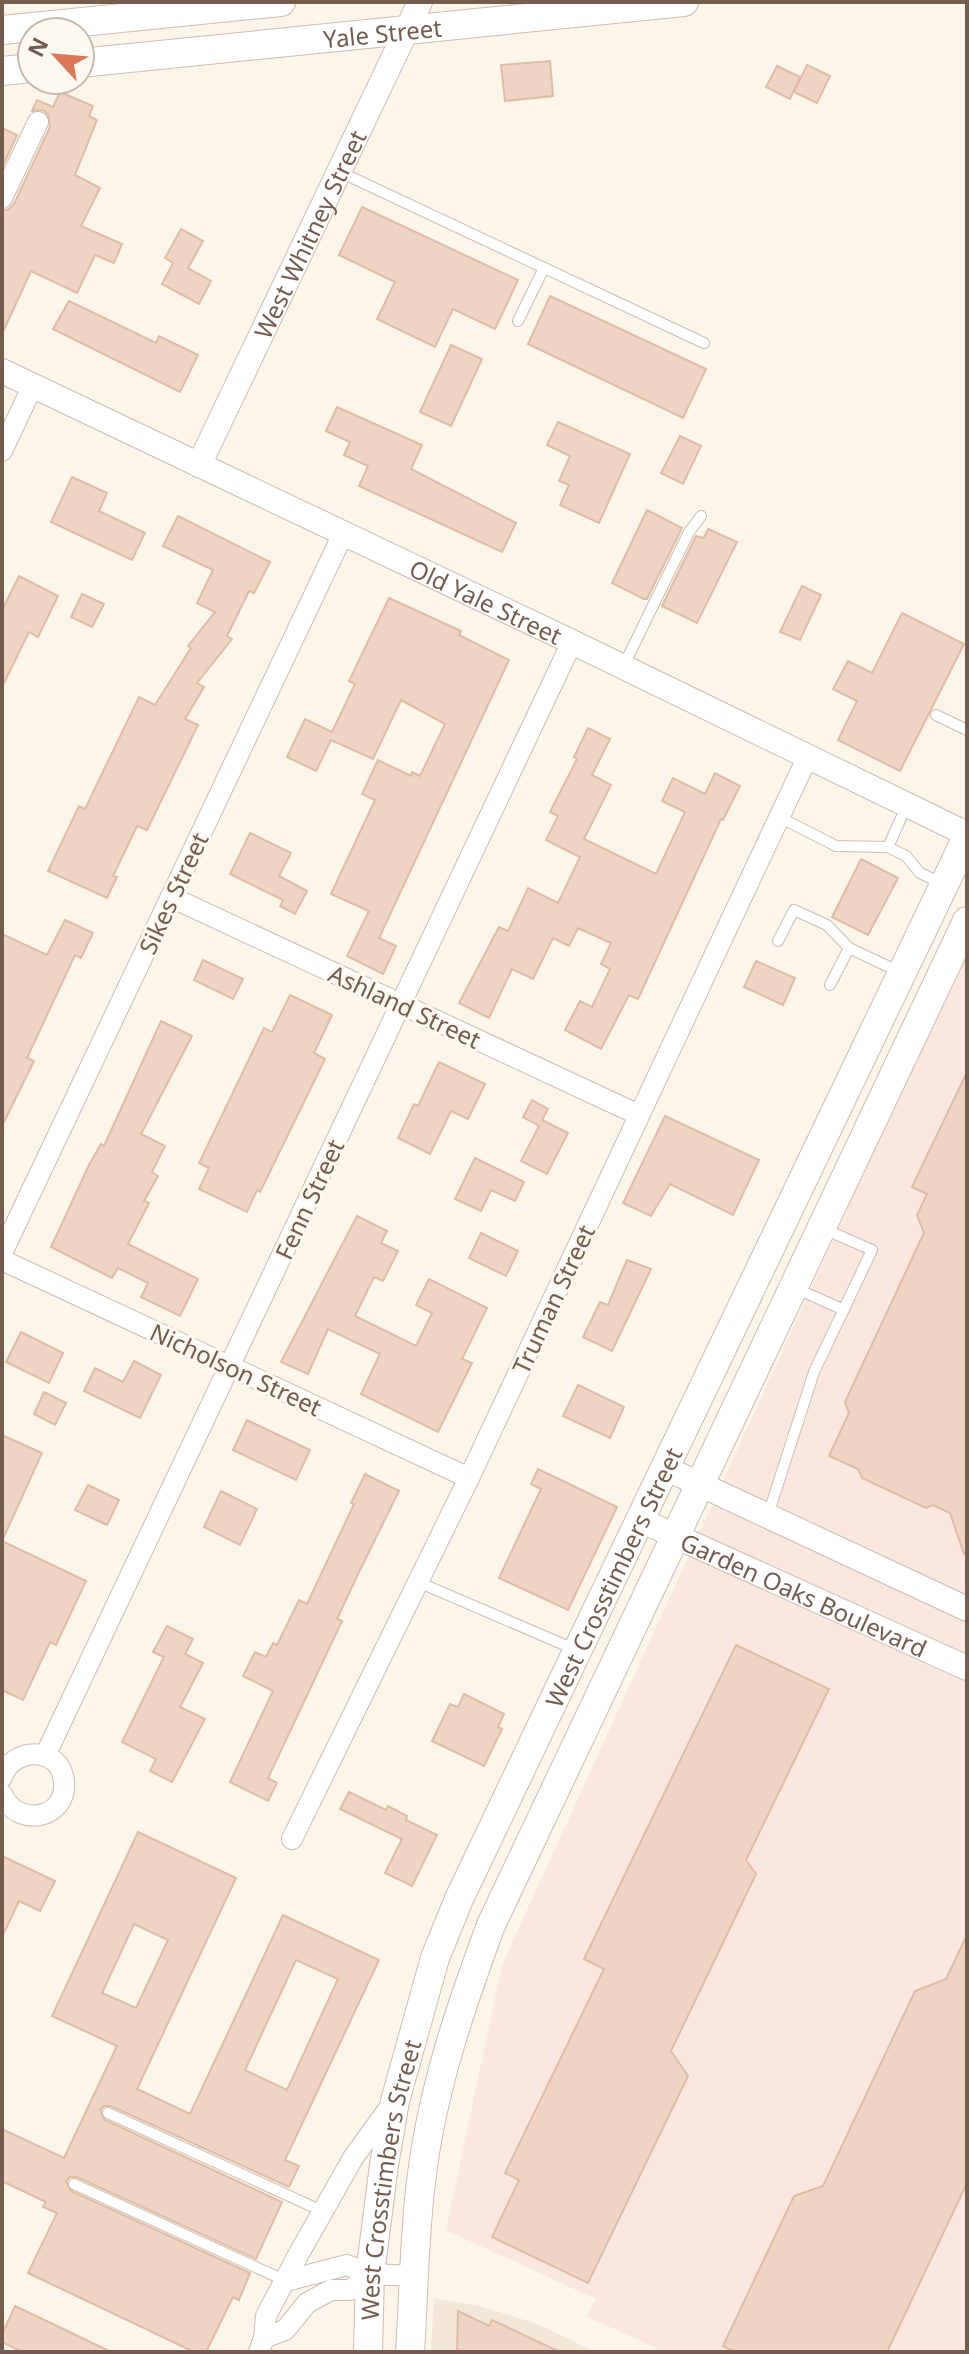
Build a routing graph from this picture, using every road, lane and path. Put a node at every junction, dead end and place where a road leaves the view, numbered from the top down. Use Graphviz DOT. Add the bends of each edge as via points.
graph roads {
  1 [pos="281,2"];
  2 [pos="420,2"];
  3 [pos="684,2"];
  4 [pos="407,29"];
  5 [pos="2,30"];
  6 [pos="96,61"];
  7 [pos="38,122"];
  8 [pos="339,171"];
  9 [pos="2,198"];
  10 [pos="544,268"];
  11 [pos="518,321"];
  12 [pos="704,343"];
  13 [pos="2,371"];
  14 [pos="33,385"];
  15 [pos="2,451"];
  16 [pos="199,465"];
  17 [pos="701,516"];
  18 [pos="343,534"];
  19 [pos="572,642"];
  20 [pos="623,667"];
  21 [pos="936,715"];
  22 [pos="967,730"];
  23 [pos="808,756"];
  24 [pos="907,805"];
  25 [pos="779,817"];
  26 [pos="967,835"];
  27 [pos="888,847"];
  28 [pos="944,884"];
  29 [pos="171,897"];
  30 [pos="965,929"];
  31 [pos="778,941"];
  32 [pos="849,948"];
  33 [pos="902,973"];
  34 [pos="830,985"];
  35 [pos="401,1004"];
  36 [pos="639,1115"];
  37 [pos="805,1176"];
  38 [pos="838,1191"];
  39 [pos="821,1228"];
  40 [pos="2,1253"];
  41 [pos="2,1260"];
  42 [pos="792,1287"];
  43 [pos="844,1310"];
  44 [pos="230,1366"];
  45 [pos="665,1468"];
  46 [pos="469,1478"];
  47 [pos="699,1482"];
  48 [pos="768,1515"];
  49 [pos="640,1520"];
  50 [pos="675,1534"];
  51 [pos="418,1582"];
  52 [pos="967,1609"];
  53 [pos="574,1658"];
  54 [pos="967,1668"];
  55 [pos="606,1681"];
  56 [pos="45,1756"];
  57 [pos="2,1777"];
  58 [pos="2,1794"];
  59 [pos="292,1839"];
  60 [pos="435,1958"];
  61 [pos="470,1982"];
  62 [pos="395,2101"];
  63 [pos="108,2113"];
  64 [pos="74,2184"];
  65 [pos="322,2211"];
  66 [pos="370,2274"];
  67 [pos="415,2276"];
  68 [pos="286,2281"];
  69 [pos="261,2348"];
  70 [pos="368,2352"];
  71 [pos="410,2352"];
  1 -- 5 [label="main road"];
  2 -- 4 [label="street, West Whitney Street"];
  3 -- 4 [label="main road, Yale Street"];
  4 -- 6 [label="main road, Yale Street"];
  4 -- 8 [label="street, West Whitney Street"];
  7 -- 9 [label="street"];
  8 -- 10 [label="lane"];
  8 -- 16 [label="street, West Whitney Street"];
  10 -- 11 [label="lane"];
  10 -- 12 [label="lane"];
  13 -- 14 [label="street, Old Yale Street"];
  14 -- 15 [label="street"];
  14 -- 16 [label="street, Old Yale Street"];
  16 -- 18 [label="street, Old Yale Street"];
  17 -- 20 [label="lane"];
  18 -- 19 [label="street, Old Yale Street"];
  18 -- 29 [label="street, Sikes Street"];
  19 -- 20 [label="street, Old Yale Street"];
  19 -- 35 [label="street, Fenn Street"];
  20 -- 23 [label="street, Old Yale Street"];
  21 -- 22 [label="lane"];
  23 -- 24 [label="street, Old Yale Street"];
  23 -- 25 [label="street, Truman Street"];
  24 -- 26 [label="street, Old Yale Street"];
  24 -- 27 [label="lane"];
  25 -- 27 [label="lane" via="836,846"];
  25 -- 36 [label="street, Truman Street"];
  26 -- 28 [label="main road, West Crosstimbers Street"];
  27 -- 28 [label="lane" via="906,856 920,873"];
  28 -- 33 [label="main road, West Crosstimbers Street"];
  29 -- 35 [label="street, Ashland Street"];
  29 -- 40 [label="street, Sikes Street"];
  30 -- 38 [label="main road, West Crosstimbers Street"];
  31 -- 32 [label="lane" via="794,910 827,925"];
  32 -- 33 [label="lane"];
  32 -- 34 [label="lane"];
  33 -- 37 [label="main road, West Crosstimbers Street"];
  35 -- 36 [label="street, Ashland Street"];
  35 -- 44 [label="street, Fenn Street"];
  36 -- 46 [label="street, Truman Street"];
  37 -- 38 [label="main road"];
  37 -- 45 [label="main road, West Crosstimbers Street"];
  38 -- 39 [label="main road, West Crosstimbers Street"];
  39 -- 42 [label="main road, West Crosstimbers Street"];
  39 -- 43 [label="lane" via="872,1250"];
  41 -- 44 [label="street, Nicholson Street"];
  42 -- 43 [label="lane"];
  42 -- 47 [label="main road, West Crosstimbers Street"];
  43 -- 48 [label="lane" via="814,1372"];
  44 -- 46 [label="street, Nicholson Street"];
  44 -- 56 [label="street, Fenn Street"];
  45 -- 47 [label="street"];
  45 -- 49 [label="main road, West Crosstimbers Street"];
  46 -- 51 [label="street, Truman Street"];
  47 -- 48 [label="street"];
  47 -- 50 [label="main road, West Crosstimbers Street"];
  48 -- 52 [label="street"];
  49 -- 50 [label="street, Garden Oaks Boulevard"];
  49 -- 53 [label="main road, West Crosstimbers Street"];
  50 -- 54 [label="street, Garden Oaks Boulevard"];
  50 -- 55 [label="main road, West Crosstimbers Street"];
  51 -- 53 [label="lane"];
  51 -- 59 [label="street, Truman Street"];
  53 -- 55 [label="main road"];
  53 -- 60 [label="main road, West Crosstimbers Street"];
  55 -- 61 [label="main road, West Crosstimbers Street" via="509,1881"];
  56 -- 57 [label="street" via="16,1758"];
  56 -- 58 [label="street" via="64,1781 59,1802 51,1810 31,1817 20,1814"];
  60 -- 61 [label="main road"];
  60 -- 62 [label="main road, West Crosstimbers Street"];
  61 -- 67 [label="main road, West Crosstimbers Street" via="433,2111"];
  62 -- 65 [label="street"];
  62 -- 66 [label="main road, West Crosstimbers Street"];
  63 -- 65 [label="lane"];
  64 -- 68 [label="lane"];
  65 -- 68 [label="street"];
  66 -- 67 [label="street"];
  66 -- 68 [label="street" via="347,2265"];
  66 -- 69 [label="street" via="350,2290 331,2290 307,2303"];
  66 -- 70 [label="main road, West Crosstimbers Street"];
  67 -- 71 [label="main road, West Crosstimbers Street"];
  68 -- 69 [label="street" via="266,2316"];
}
